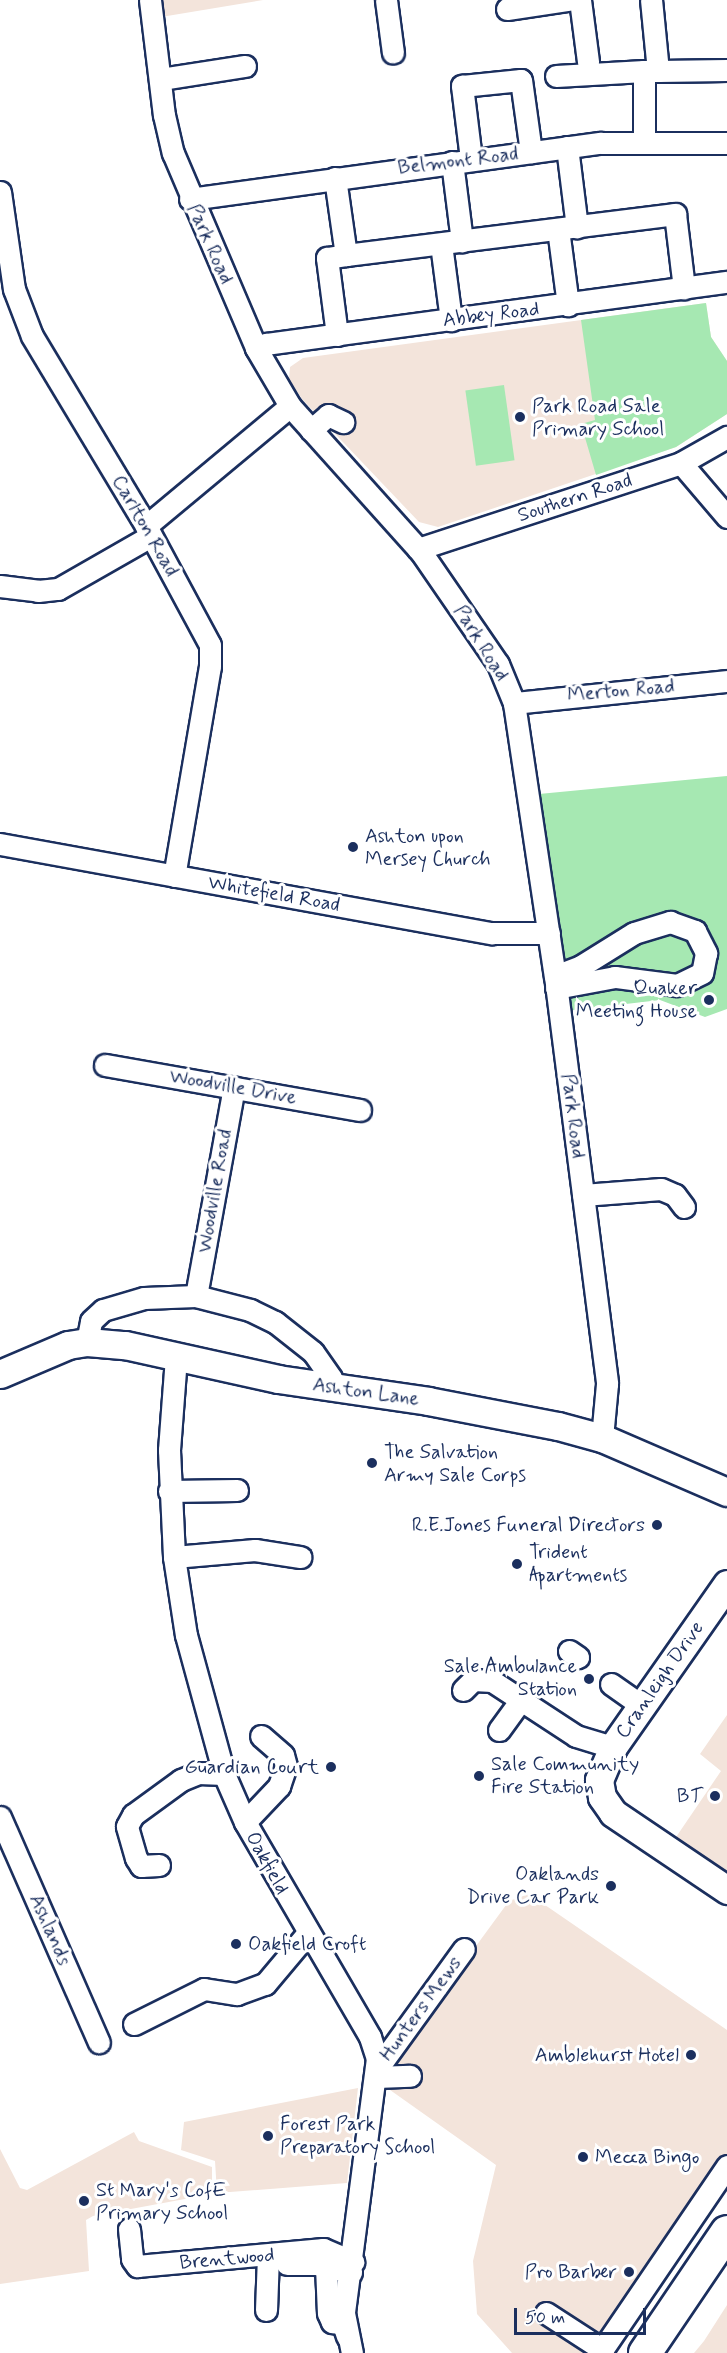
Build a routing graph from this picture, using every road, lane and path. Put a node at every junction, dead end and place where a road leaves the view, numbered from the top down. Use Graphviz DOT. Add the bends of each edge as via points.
graph roads {
  1 [pos="150,0"];
  2 [pos="386,0"];
  3 [pos="568,0"];
  4 [pos="580,0"];
  5 [pos="651,0"];
  6 [pos="507,9"];
  7 [pos="393,53"];
  8 [pos="588,62"];
  9 [pos="245,66"];
  10 [pos="727,70"];
  11 [pos="651,71"];
  12 [pos="556,76"];
  13 [pos="160,79"];
  14 [pos="644,143"];
  15 [pos="727,143"];
  16 [pos="567,147"];
  17 [pos="531,152"];
  18 [pos="462,161"];
  19 [pos="335,178"];
  20 [pos="0,192"];
  21 [pos="190,199"];
  22 [pos="567,228"];
  23 [pos="462,241"];
  24 [pos="441,244"];
  25 [pos="346,255"];
  26 [pos="727,282"];
  27 [pos="684,288"];
  28 [pos="568,305"];
  29 [pos="451,320"];
  30 [pos="337,335"];
  31 [pos="256,348"];
  32 [pos="290,406"];
  33 [pos="343,422"];
  34 [pos="311,430"];
  35 [pos="727,437"];
  36 [pos="681,463"];
  37 [pos="727,517"];
  38 [pos="148,531"];
  39 [pos="418,549"];
  40 [pos="0,585"];
  41 [pos="727,681"];
  42 [pos="514,703"];
  43 [pos="0,844"];
  44 [pos="174,876"];
  45 [pos="549,933"];
  46 [pos="556,982"];
  47 [pos="105,1065"];
  48 [pos="234,1087"];
  49 [pos="360,1110"];
  50 [pos="583,1195"];
  51 [pos="684,1207"];
  52 [pos="196,1296"];
  53 [pos="87,1342"];
  54 [pos="176,1357"];
  55 [pos="0,1374"];
  56 [pos="330,1387"];
  57 [pos="602,1438"];
  58 [pos="237,1490"];
  59 [pos="169,1491"];
  60 [pos="727,1492"];
  61 [pos="174,1557"];
  62 [pos="300,1557"];
  63 [pos="727,1584"];
  64 [pos="611,1684"];
  65 [pos="463,1690"];
  66 [pos="521,1700"];
  67 [pos="642,1706"];
  68 [pos="499,1730"];
  69 [pos="261,1736"];
  70 [pos="605,1765"];
  71 [pos="224,1774"];
  72 [pos="0,1817"];
  73 [pos="244,1822"];
  74 [pos="159,1865"];
  75 [pos="727,1890"];
  76 [pos="307,1934"];
  77 [pos="464,1949"];
  78 [pos="134,2024"];
  79 [pos="99,2042"];
  80 [pos="377,2073"];
  81 [pos="410,2076"];
  82 [pos="727,2166"];
  83 [pos="721,2189"];
  84 [pos="129,2229"];
  85 [pos="727,2232"];
  86 [pos="268,2260"];
  87 [pos="326,2266"];
  88 [pos="352,2267"];
  89 [pos="659,2267"];
  90 [pos="690,2285"];
  91 [pos="266,2310"];
  92 [pos="546,2313"];
  93 [pos="350,2345"];
  94 [pos="602,2351"];
  95 [pos="645,2353"];
  1 -- 13 [label="street, Park Road"];
  2 -- 7 [label="street"];
  3 -- 6 [label="street"];
  4 -- 8 [label="street"];
  5 -- 11 [label="street"];
  9 -- 13 [label="street"];
  10 -- 11 [label="street"];
  11 -- 12 [label="street"];
  11 -- 14 [label="street"];
  13 -- 21 [label="street, Park Road" via="173,153"];
  14 -- 15 [label="street, Belmont Road"];
  14 -- 16 [label="street, Belmont Road"];
  16 -- 17 [label="street, Belmont Road"];
  16 -- 22 [label="street"];
  17 -- 18 [label="street, Belmont Road"];
  17 -- 18 [label="street" via="521,80 462,86"];
  18 -- 19 [label="street, Belmont Road"];
  18 -- 23 [label="street"];
  19 -- 21 [label="street, Belmont Road"];
  19 -- 25 [label="street"];
  20 -- 38 [label="street, Carlton Road" via="14,289 22,314 52,372"];
  21 -- 31 [label="street, Park Road"];
  22 -- 23 [label="street"];
  22 -- 27 [label="street" via="675,214"];
  22 -- 28 [label="street"];
  23 -- 24 [label="street"];
  24 -- 25 [label="street"];
  24 -- 29 [label="street"];
  25 -- 30 [label="street" via="327,258"];
  26 -- 27 [label="street, Abbey Road"];
  27 -- 28 [label="street, Abbey Road"];
  28 -- 29 [label="street, Abbey Road"];
  29 -- 30 [label="street, Abbey Road"];
  30 -- 31 [label="street, Abbey Road"];
  31 -- 32 [label="street, Park Road"];
  32 -- 34 [label="street, Park Road"];
  32 -- 38 [label="street"];
  33 -- 34 [label="street" via="328,415"];
  34 -- 39 [label="street, Park Road"];
  35 -- 36 [label="street, Southern Road"];
  36 -- 37 [label="street"];
  36 -- 39 [label="street, Southern Road"];
  38 -- 40 [label="street" via="58,589 38,591"];
  38 -- 44 [label="street, Carlton Road" via="205,632 212,655"];
  39 -- 42 [label="street, Park Road" via="498,664"];
  41 -- 42 [label="street, Merton Road"];
  42 -- 45 [label="street, Park Road"];
  43 -- 44 [label="street, Whitefield Road"];
  44 -- 45 [label="street, Whitefield Road" via="492,933"];
  45 -- 46 [label="street, Park Road"];
  46 -- 46 [label="street" via="615,977 677,985 702,973 706,953 695,931 670,922 634,933"];
  46 -- 50 [label="street, Park Road"];
  47 -- 48 [label="street, Woodville Drive"];
  48 -- 49 [label="street, Woodville Drive"];
  48 -- 52 [label="street, Woodville Road"];
  50 -- 51 [label="street" via="661,1188 675,1195"];
  50 -- 57 [label="street, Park Road" via="607,1384"];
  52 -- 53 [label="street" via="144,1298 104,1310 91,1321"];
  52 -- 56 [label="street" via="250,1310 275,1322 313,1352 331,1377"];
  53 -- 54 [label="main road, Ashton Lane" via="125,1345"];
  53 -- 55 [label="main road, Ashton Lane" via="50,1351"];
  54 -- 56 [label="main road, Ashton Lane"];
  54 -- 59 [label="street, Oakfield"];
  56 -- 57 [label="main road, Ashton Lane" via="471,1408"];
  57 -- 60 [label="main road, Ashton Lane"];
  58 -- 59 [label="street"];
  59 -- 61 [label="street, Oakfield"];
  61 -- 62 [label="street" via="255,1550"];
  61 -- 71 [label="street, Oakfield" via="186,1635"];
  63 -- 67 [label="main road, Cranleigh Drive"];
  64 -- 67 [label="street"];
  65 -- 66 [label="street" via="473,1680 485,1678"];
  66 -- 68 [label="street"];
  66 -- 70 [label="street" via="576,1736"];
  67 -- 70 [label="main road, Cranleigh Drive"];
  69 -- 73 [label="street" via="282,1755 286,1766 279,1786"];
  70 -- 75 [label="main road" via="602,1797 613,1813"];
  71 -- 73 [label="street, Oakfield"];
  71 -- 74 [label="street" via="198,1773 181,1780 133,1815 127,1826 135,1858 141,1866"];
  72 -- 79 [label="street, Ashlands"];
  73 -- 76 [label="street, Oakfield"];
  76 -- 78 [label="street" via="265,1984 237,1994 204,1989"];
  76 -- 80 [label="street, Oakfield" via="370,2037"];
  77 -- 80 [label="street, Hunters Mews"];
  80 -- 81 [label="street"];
  80 -- 88 [label="street, Oakfield"];
  82 -- 83 [label="street"];
  83 -- 89 [label="street"];
  84 -- 86 [label="street, Brentwood" via="132,2259 137,2266"];
  85 -- 90 [label="highway"];
  86 -- 87 [label="street"];
  86 -- 88 [label="street, Brentwood" via="323,2249"];
  86 -- 91 [label="street"];
  87 -- 88 [label="street"];
  87 -- 93 [label="street" via="328,2313 332,2322 343,2324"];
  88 -- 93 [label="street, Oakfield" via="344,2313"];
  89 -- 90 [label="street"];
  89 -- 94 [label="street"];
  90 -- 95 [label="highway"];
  92 -- 94 [label="street"];
}
